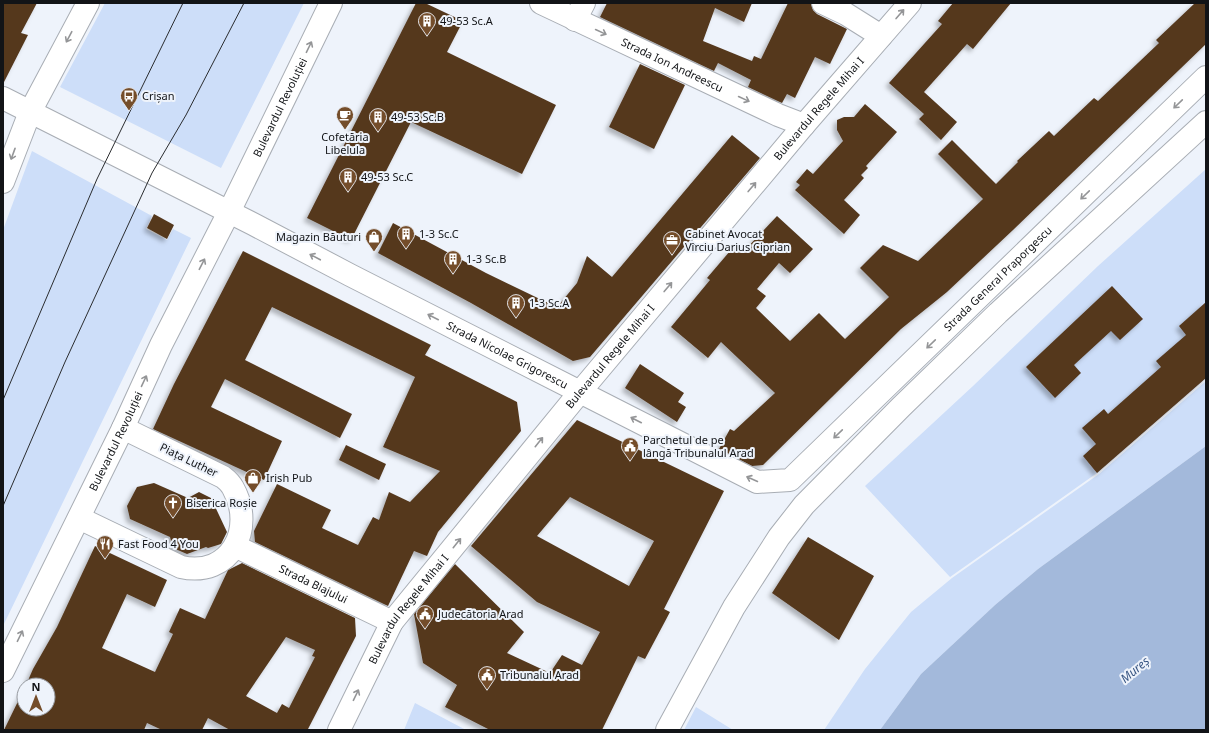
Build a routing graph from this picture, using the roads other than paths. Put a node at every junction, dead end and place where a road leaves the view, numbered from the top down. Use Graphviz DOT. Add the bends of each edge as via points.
graph roads {
  1 [pos="88,3"];
  2 [pos="331,3"];
  3 [pos="541,3"];
  4 [pos="823,3"];
  5 [pos="910,3"];
  6 [pos="580,11"];
  7 [pos="881,36"];
  8 [pos="1206,77"];
  9 [pos="3,98"];
  10 [pos="30,112"];
  11 [pos="1206,122"];
  12 [pos="804,125"];
  13 [pos="3,182"];
  14 [pos="229,212"];
  15 [pos="580,392"];
  16 [pos="123,428"];
  17 [pos="790,480"];
  18 [pos="79,518"];
  19 [pos="235,546"];
  20 [pos="392,622"];
  21 [pos="3,671"];
  22 [pos="339,730"];
  23 [pos="667,730"];
  1 -- 10 [label="main road, one-way"];
  14 -- 2 [label="main road, Bulevardul Revoluției, one-way"];
  3 -- 6 [label="main road, Strada Ion Andreescu"];
  4 -- 7 [label="main road"];
  7 -- 5 [label="main road, Bulevardul Regele Mihai I, one-way"];
  6 -- 12 [label="main road, Strada Ion Andreescu, one-way" via="778,115"];
  7 -- 12 [label="main road, Bulevardul Regele Mihai I"];
  8 -- 17 [label="main road, Strada General Praporgescu, one-way"];
  9 -- 10 [label="main road"];
  10 -- 13 [label="main road, one-way"];
  10 -- 14 [label="main road"];
  11 -- 23 [label="main road" via="998,314 804,505 774,544 738,600"];
  15 -- 12 [label="main road, Bulevardul Regele Mihai I, one-way"];
  15 -- 14 [label="main road, Strada Nicolae Grigorescu, one-way"];
  16 -- 14 [label="main road, Bulevardul Revoluției, one-way" via="161,345"];
  17 -- 15 [label="main road, Strada Nicolae Grigorescu, one-way" via="757,482"];
  20 -- 15 [label="main road, Bulevardul Regele Mihai I, one-way"];
  16 -- 18 [label="main road, Bulevardul Revoluției"];
  16 -- 19 [label="main road, Piața Luther" via="224,476 233,487 240,509 241,529"];
  18 -- 19 [label="main road, Piața Luther" via="181,567 192,569 214,565 231,553"];
  21 -- 18 [label="main road, Bulevardul Revoluției, one-way"];
  19 -- 20 [label="main road, Strada Blajului"];
  22 -- 20 [label="main road, Bulevardul Regele Mihai I, one-way"];
}
